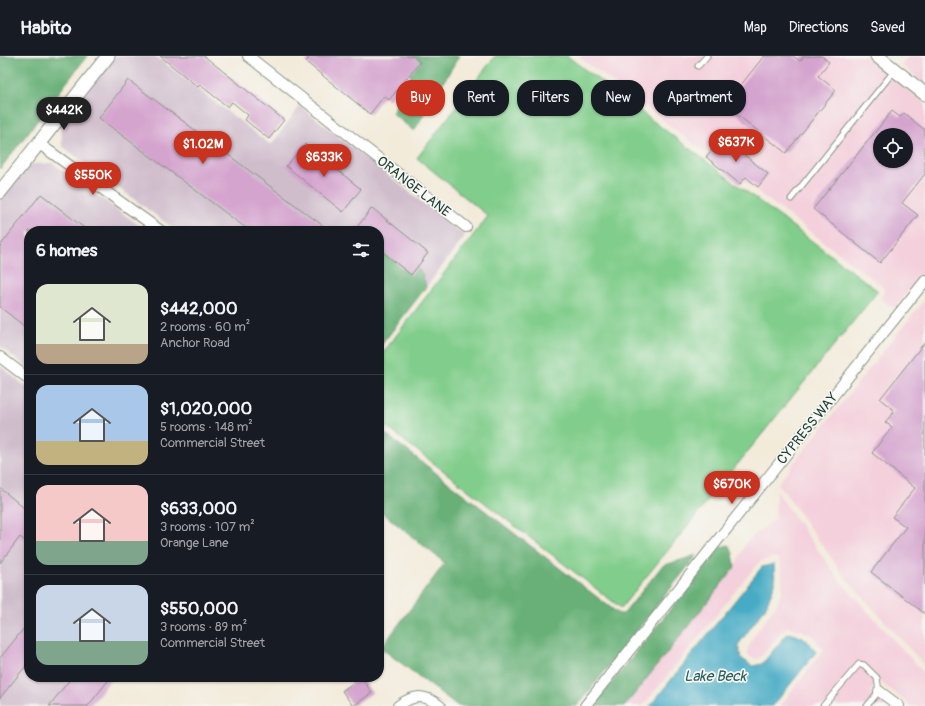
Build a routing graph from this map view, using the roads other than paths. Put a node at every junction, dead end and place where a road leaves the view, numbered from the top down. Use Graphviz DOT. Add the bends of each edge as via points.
graph roads {
  1 [pos="108,56"];
  2 [pos="248,56"];
  3 [pos="707,56"];
  4 [pos="877,56"];
  5 [pos="698,66"];
  6 [pos="895,70"];
  7 [pos="925,94"];
  8 [pos="38,143"];
  9 [pos="0,192"];
  10 [pos="791,200"];
  11 [pos="154,226"];
  12 [pos="466,227"];
  13 [pos="925,281"];
  14 [pos="0,357"];
  15 [pos="24,375"];
  16 [pos="880,691"];
  17 [pos="398,706"];
  18 [pos="440,706"];
  19 [pos="585,706"];
  20 [pos="823,706"];
  21 [pos="867,706"];
  22 [pos="899,706"];
  1 -- 8 [label="street"];
  2 -- 12 [label="street, ORANGE LANE"];
  3 -- 5 [label="lane"];
  4 -- 6 [label="street"];
  6 -- 7 [label="street"];
  6 -- 10 [label="lane"];
  8 -- 9 [label="street"];
  8 -- 11 [label="street"];
  13 -- 19 [label="street, CYPRESS WAY"];
  14 -- 15 [label="street"];
  16 -- 20 [label="lane" via="877,678 864,665 859,664"];
  16 -- 21 [label="lane"];
  16 -- 22 [label="street"];
  17 -- 18 [label="street" via="408,699 419,696"];
}
